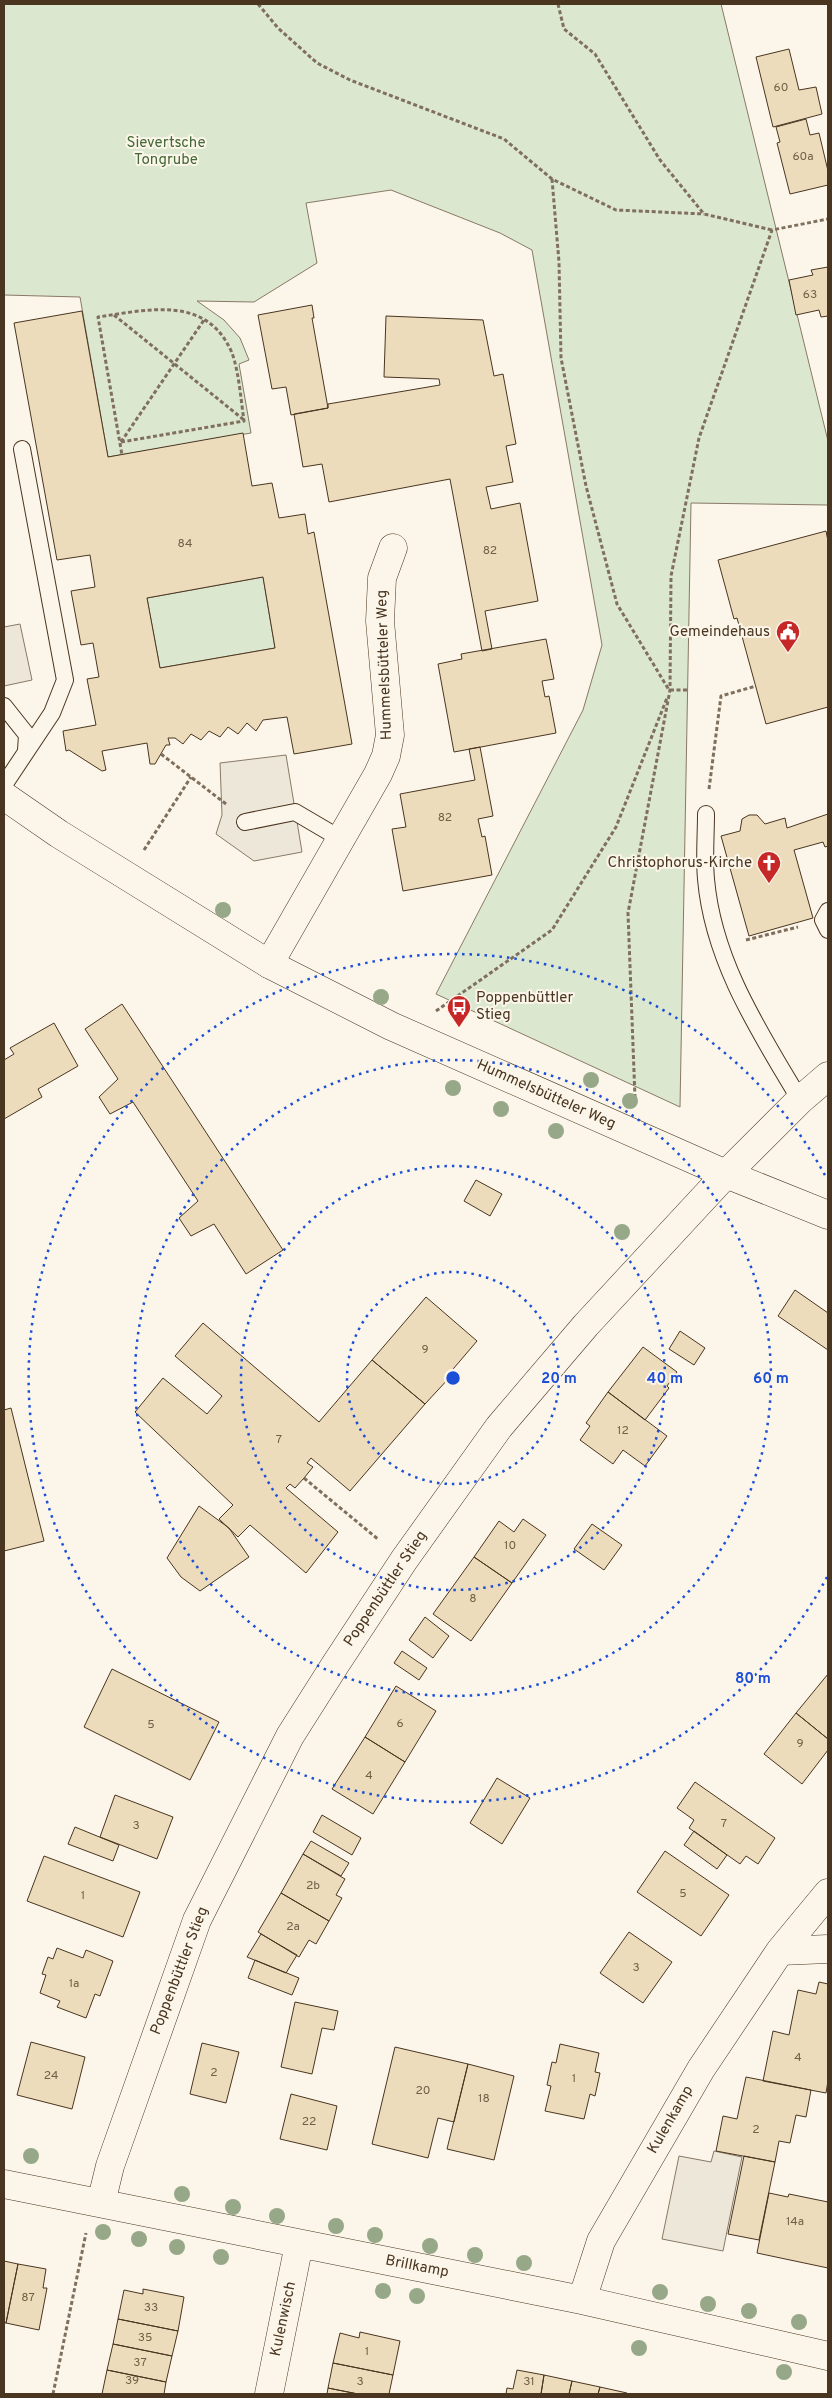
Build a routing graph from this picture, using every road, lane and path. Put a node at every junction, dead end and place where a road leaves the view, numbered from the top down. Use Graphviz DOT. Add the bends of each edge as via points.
graph roads {
  1 [pos="258,4"];
  2 [pos="558,4"];
  3 [pos="552,179"];
  4 [pos="704,214"];
  5 [pos="828,219"];
  6 [pos="772,230"];
  7 [pos="114,315"];
  8 [pos="204,320"];
  9 [pos="174,364"];
  10 [pos="244,421"];
  11 [pos="121,442"];
  12 [pos="22,449"];
  13 [pos="122,455"];
  14 [pos="393,548"];
  15 [pos="756,686"];
  16 [pos="670,690"];
  17 [pos="688,690"];
  18 [pos="4,706"];
  19 [pos="26,750"];
  20 [pos="161,754"];
  21 [pos="191,777"];
  22 [pos="4,785"];
  23 [pos="4,796"];
  24 [pos="706,814"];
  25 [pos="245,822"];
  26 [pos="341,839"];
  27 [pos="127,876"];
  28 [pos="826,920"];
  29 [pos="720,948"];
  30 [pos="269,964"];
  31 [pos="404,1033"];
  32 [pos="828,1076"];
  33 [pos="800,1100"];
  34 [pos="637,1135"];
  35 [pos="726,1174"];
  36 [pos="828,1215"];
  37 [pos="304,1478"];
  38 [pos="404,1560"];
  39 [pos="828,1893"];
  40 [pos="828,1949"];
  41 [pos="780,1951"];
  42 [pos="4,2184"];
  43 [pos="97,2202"];
  44 [pos="300,2244"];
  45 [pos="582,2300"];
  46 [pos="828,2356"];
  47 [pos="53,2394"];
  48 [pos="269,2394"];
  1 -- 3 [label="path" via="278,28 317,64 350,80 504,138"];
  2 -- 4 [label="path" via="564,29 595,54 660,160"];
  3 -- 4 [label="path" via="616,210"];
  3 -- 16 [label="path" via="559,262 561,358 586,486 617,604"];
  4 -- 6 [label="path"];
  5 -- 6 [label="path"];
  6 -- 16 [label="path" via="699,438 671,576"];
  7 -- 8 [label="path" via="158,308 180,310"];
  7 -- 9 [label="path"];
  7 -- 11 [label="path" via="98,317"];
  8 -- 9 [label="path"];
  8 -- 10 [label="path" via="221,334 232,354"];
  9 -- 10 [label="path"];
  9 -- 11 [label="path"];
  10 -- 11 [label="path"];
  11 -- 13 [label="path"];
  12 -- 19 [label="lane" via="65,680 52,713"];
  14 -- 26 [label="street, Hummelsbütteler Weg" via="382,578 380,621 390,735 378,774"];
  15 -- 24 [label="path" via="721,696"];
  16 -- 17 [label="path"];
  16 -- 31 [label="path" via="616,826 552,930"];
  16 -- 34 [label="path" via="628,913"];
  18 -- 19 [label="lane" via="27,734"];
  19 -- 22 [label="lane"];
  20 -- 21 [label="path"];
  21 -- 25 [label="path"];
  21 -- 27 [label="path"];
  23 -- 27 [label="street, Hummelsbütteler Weg"];
  24 -- 29 [label="lane" via="706,880"];
  25 -- 26 [label="lane" via="295,812"];
  26 -- 30 [label="street, Hummelsbütteler Weg"];
  27 -- 30 [label="street, Hummelsbütteler Weg"];
  28 -- 29 [label="path"];
  29 -- 33 [label="lane" via="750,1015"];
  30 -- 31 [label="street, Hummelsbütteler Weg"];
  31 -- 34 [label="street, Hummelsbütteler Weg"];
  32 -- 33 [label="street, Poppenbüttler Stieg"];
  33 -- 35 [label="street, Poppenbüttler Stieg"];
  34 -- 35 [label="street, Hummelsbütteler Weg"];
  35 -- 36 [label="street, Hummelsbütteler Weg"];
  35 -- 38 [label="street, Poppenbüttler Stieg" via="586,1325 499,1427"];
  37 -- 38 [label="path"];
  38 -- 43 [label="street, Poppenbüttler Stieg" via="290,1736 197,1920"];
  39 -- 41 [label="street, Kulenkamp"];
  40 -- 41 [label="street"];
  41 -- 45 [label="street, Kulenkamp" via="701,2069 601,2241"];
  42 -- 43 [label="street, Brillkamp"];
  43 -- 44 [label="street, Brillkamp"];
  43 -- 47 [label="path"];
  44 -- 45 [label="street, Brillkamp"];
  44 -- 48 [label="street, Kulenwisch"];
  45 -- 46 [label="street, Brillkamp"];
}
